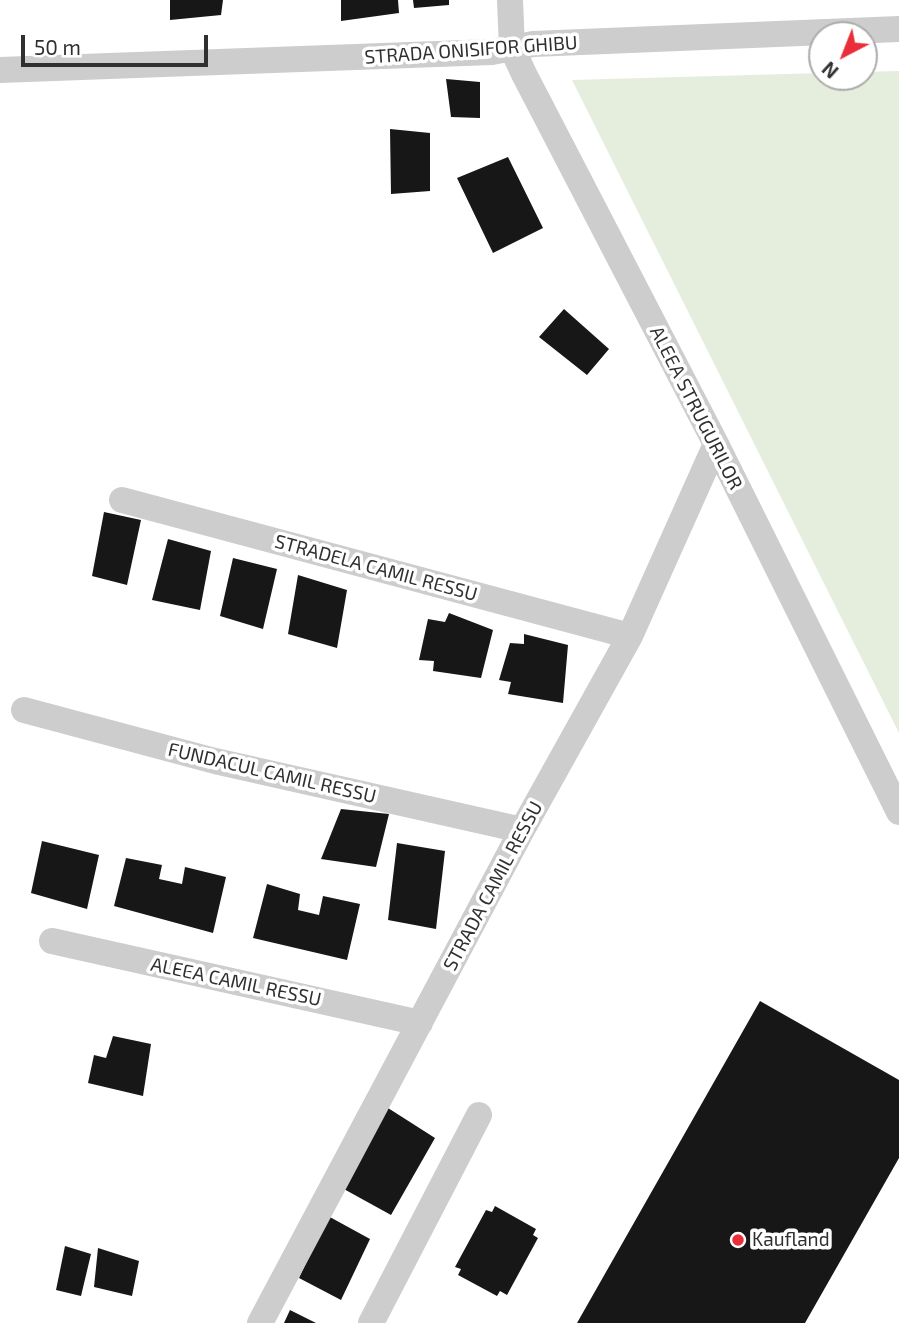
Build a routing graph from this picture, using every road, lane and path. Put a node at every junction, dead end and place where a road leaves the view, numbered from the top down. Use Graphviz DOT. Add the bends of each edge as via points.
graph roads {
  1 [pos="510,0"];
  2 [pos="899,29"];
  3 [pos="512,48"];
  4 [pos="0,70"];
  5 [pos="716,444"];
  6 [pos="122,500"];
  7 [pos="630,636"];
  8 [pos="24,710"];
  9 [pos="899,812"];
  10 [pos="522,830"];
  11 [pos="52,941"];
  12 [pos="420,1023"];
  13 [pos="479,1115"];
  14 [pos="261,1323"];
  15 [pos="371,1323"];
  1 -- 3 [label="street, ALEEA STRUGURILOR"];
  2 -- 3 [label="street, STRADA ONISIFOR GHIBU"];
  3 -- 4 [label="street, STRADA ONISIFOR GHIBU"];
  3 -- 5 [label="street, ALEEA STRUGURILOR"];
  5 -- 7 [label="street, STRADA CAMIL RESSU"];
  5 -- 9 [label="street, ALEEA STRUGURILOR"];
  6 -- 7 [label="street, STRADELA CAMIL RESSU"];
  7 -- 10 [label="street, STRADA CAMIL RESSU"];
  8 -- 10 [label="street, FUNDACUL CAMIL RESSU" via="215,761"];
  10 -- 12 [label="street, STRADA CAMIL RESSU"];
  11 -- 12 [label="street, ALEEA CAMIL RESSU"];
  12 -- 14 [label="street, STRADA CAMIL RESSU"];
  13 -- 15 [label="street"];
}
